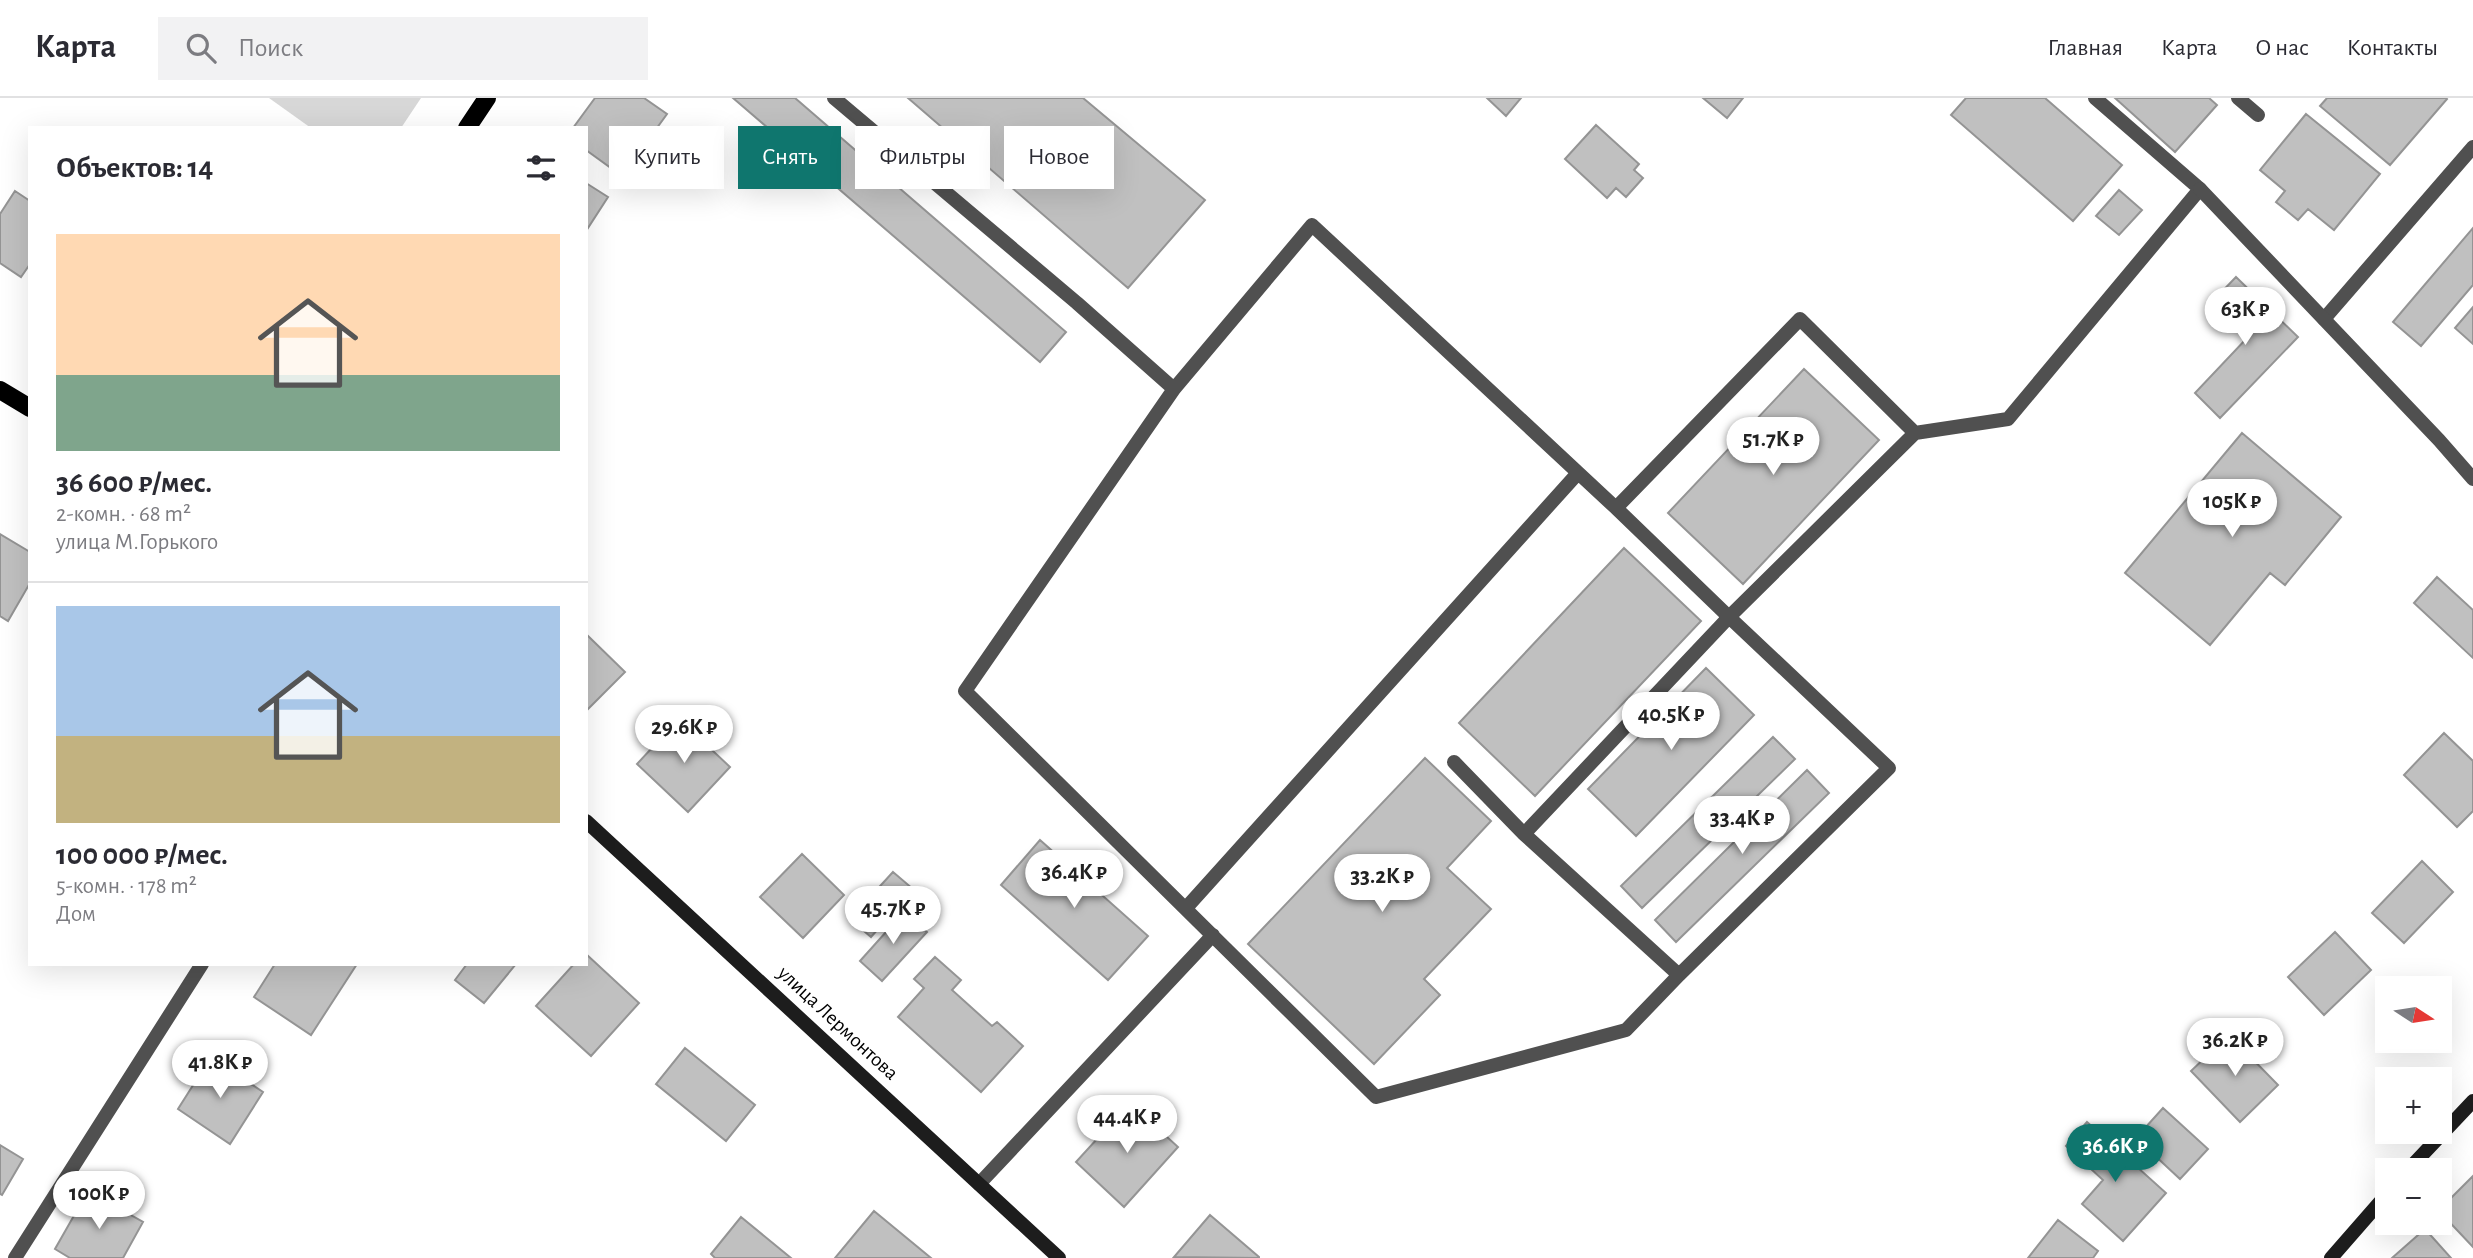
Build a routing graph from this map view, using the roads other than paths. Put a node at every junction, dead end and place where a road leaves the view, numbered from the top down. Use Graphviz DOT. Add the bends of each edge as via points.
graph roads {
  1 [pos="486,98"];
  2 [pos="834,98"];
  3 [pos="2095,98"];
  4 [pos="2238,98"];
  5 [pos="2258,115"];
  6 [pos="468,126"];
  7 [pos="2473,147"];
  8 [pos="2200,190"];
  9 [pos="2324,319"];
  10 [pos="1174,389"];
  11 [pos="0,390"];
  12 [pos="28,407"];
  13 [pos="1915,433"];
  14 [pos="1577,473"];
  15 [pos="2473,479"];
  16 [pos="1616,508"];
  17 [pos="1729,617"];
  18 [pos="1454,762"];
  19 [pos="588,823"];
  20 [pos="1524,834"];
  21 [pos="1185,908"];
  22 [pos="1213,935"];
  23 [pos="201,966"];
  24 [pos="1679,975"];
  25 [pos="2473,1101"];
  26 [pos="2419,1158"];
  27 [pos="979,1184"];
  28 [pos="2375,1208"];
  29 [pos="15,1258"];
  30 [pos="1059,1258"];
  31 [pos="2331,1258"];
  1 -- 6 [label="main road"];
  2 -- 10 [label="street"];
  3 -- 8 [label="street"];
  4 -- 5 [label="street"];
  7 -- 9 [label="street"];
  8 -- 9 [label="street"];
  8 -- 13 [label="street" via="2008,419"];
  9 -- 15 [label="street"];
  10 -- 14 [label="street" via="1312,226"];
  10 -- 21 [label="street" via="965,691"];
  11 -- 12 [label="main road"];
  13 -- 16 [label="street" via="1800,319"];
  13 -- 17 [label="street"];
  14 -- 16 [label="street"];
  14 -- 21 [label="street"];
  16 -- 17 [label="street"];
  17 -- 20 [label="street"];
  17 -- 24 [label="street" via="1889,768"];
  18 -- 20 [label="street"];
  19 -- 27 [label="street, улица Лермонтова"];
  20 -- 24 [label="street"];
  21 -- 22 [label="street"];
  22 -- 24 [label="street" via="1376,1097 1626,1030"];
  22 -- 27 [label="street"];
  23 -- 29 [label="street"];
  25 -- 26 [label="street"];
  27 -- 30 [label="street, улица Лермонтова"];
  28 -- 31 [label="street"];
}
